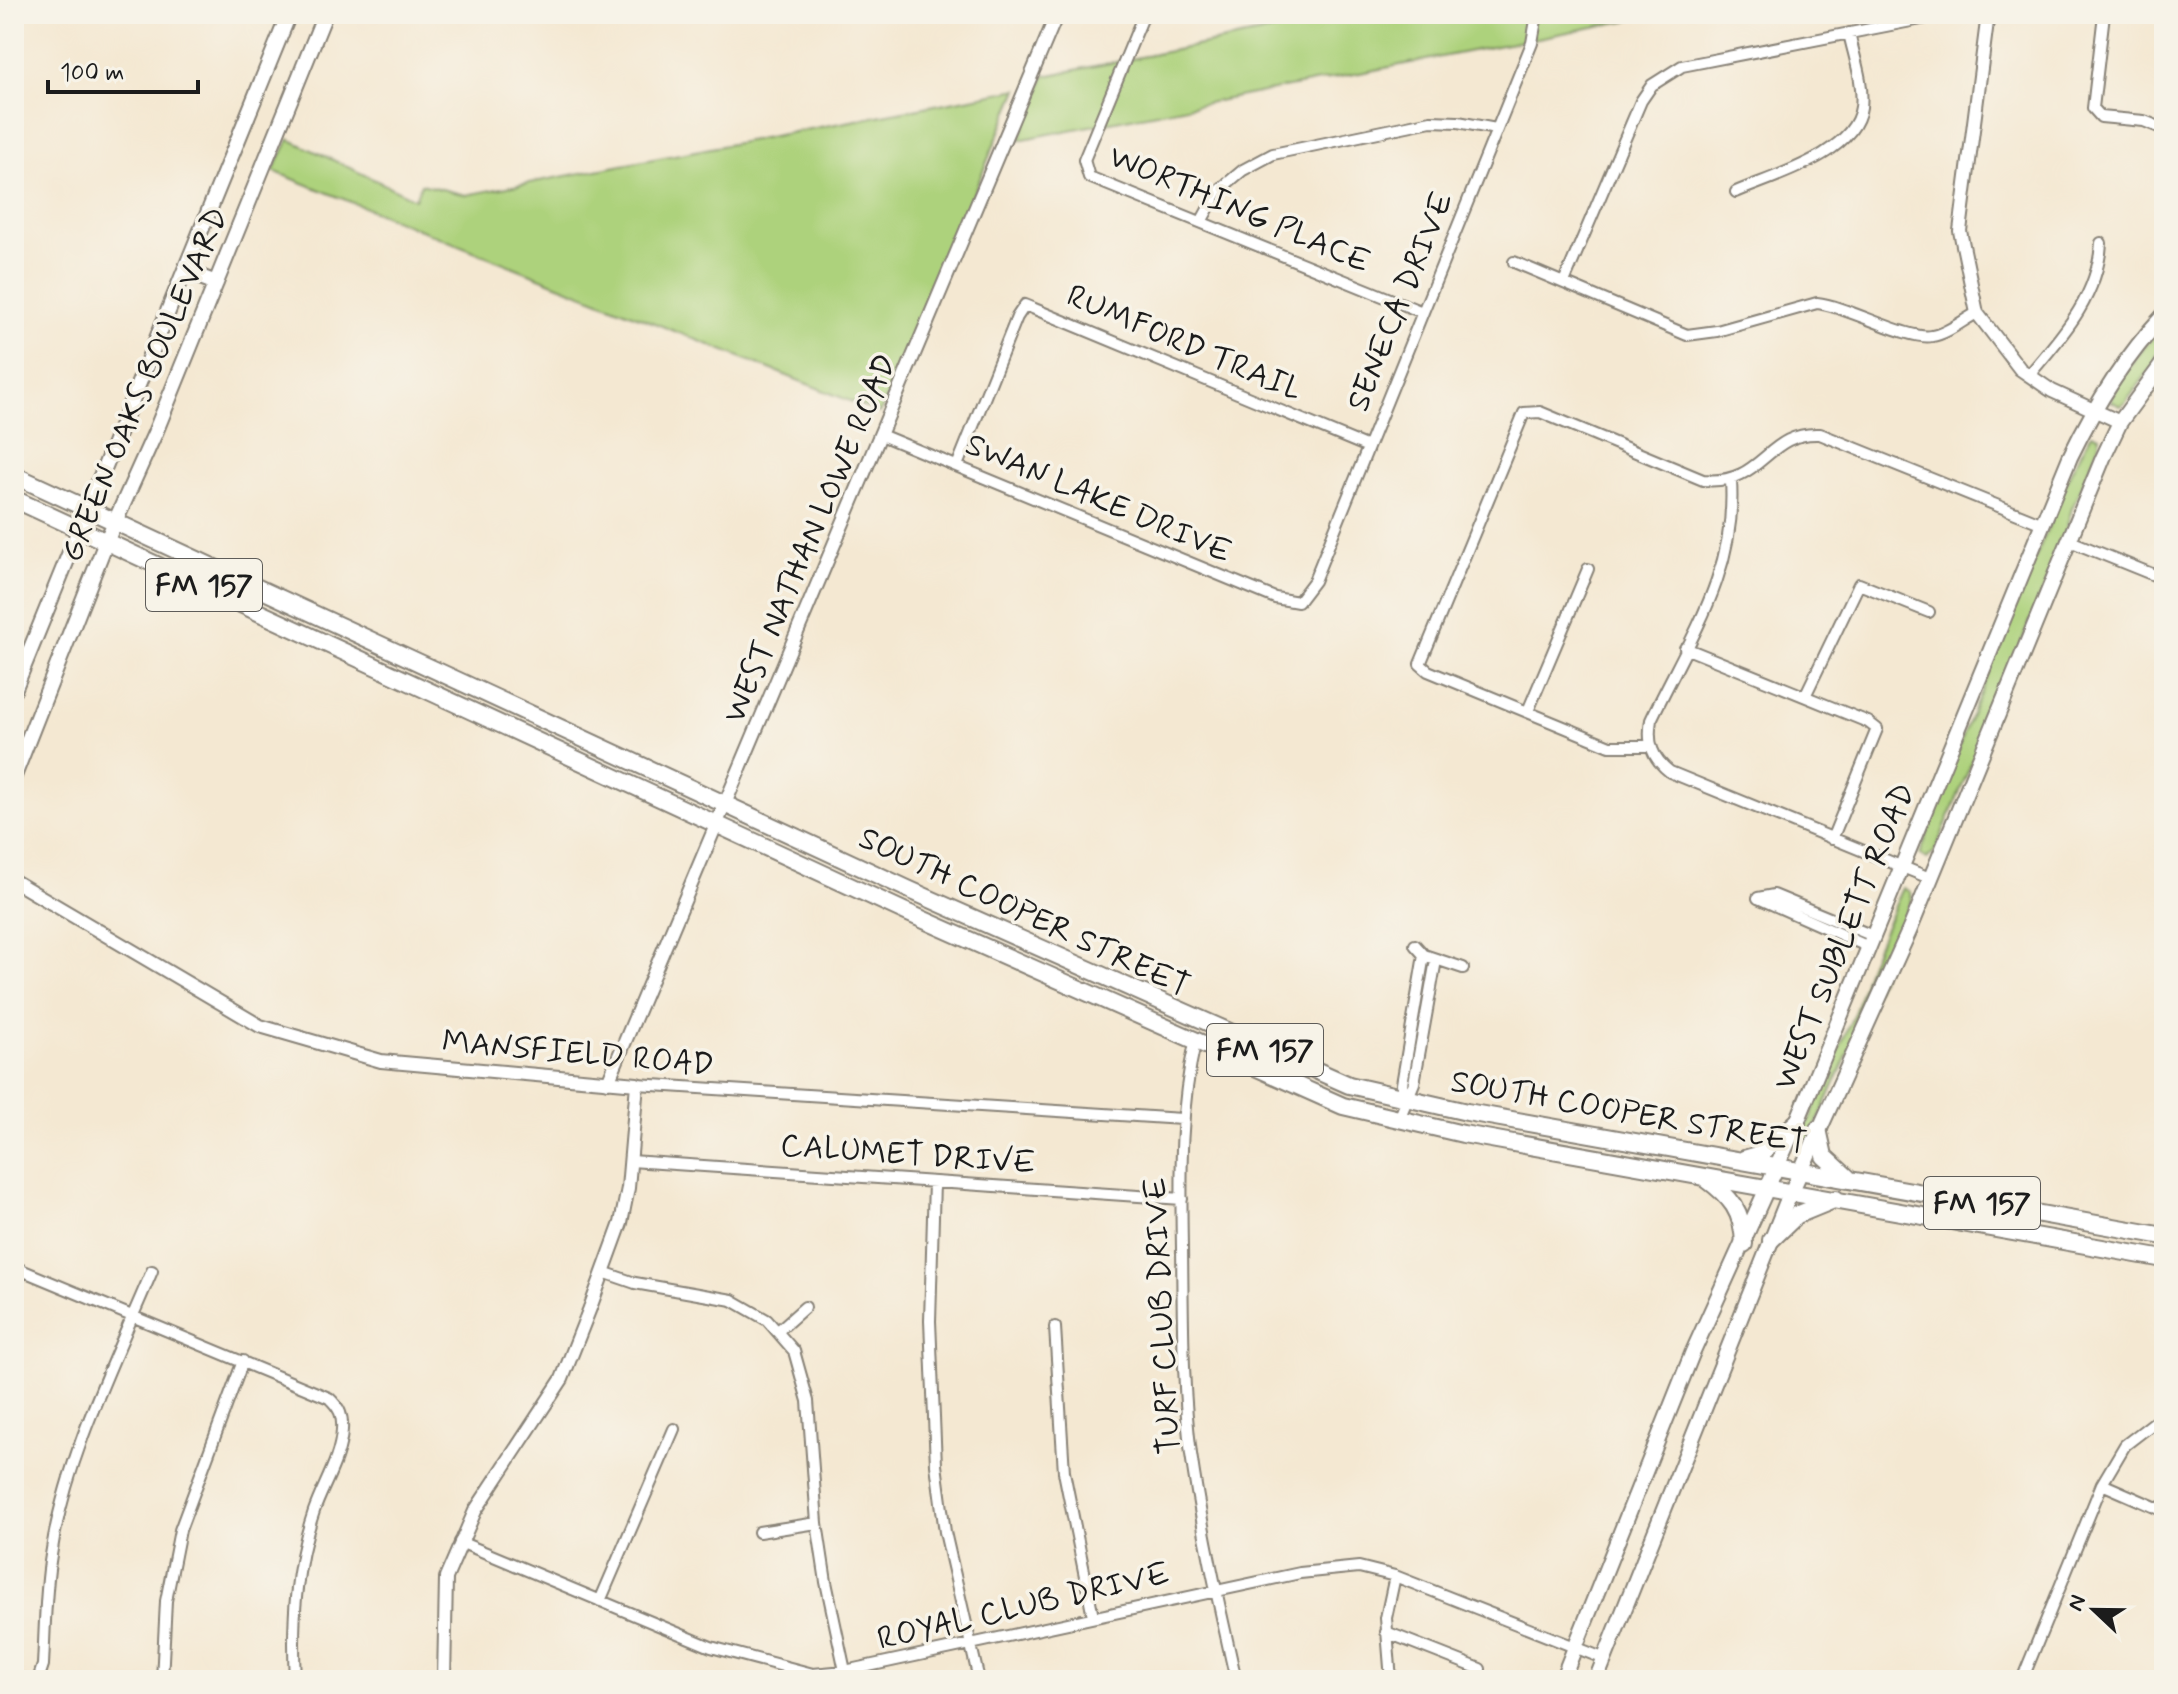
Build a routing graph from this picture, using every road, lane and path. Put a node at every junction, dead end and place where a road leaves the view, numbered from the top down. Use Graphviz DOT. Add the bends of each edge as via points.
graph roads {
  1 [pos="289,14"];
  2 [pos="325,14"];
  3 [pos="1057,14"];
  4 [pos="1144,14"];
  5 [pos="1537,14"];
  6 [pos="1947,14"];
  7 [pos="1988,14"];
  8 [pos="2104,14"];
  9 [pos="1849,33"];
  10 [pos="1496,129"];
  11 [pos="2164,129"];
  12 [pos="1736,192"];
  13 [pos="1201,222"];
  14 [pos="2101,243"];
  15 [pos="1514,262"];
  16 [pos="185,271"];
  17 [pos="1564,282"];
  18 [pos="216,283"];
  19 [pos="1422,312"];
  20 [pos="1977,313"];
  21 [pos="2164,315"];
  22 [pos="2164,362"];
  23 [pos="2029,375"];
  24 [pos="2093,410"];
  25 [pos="2120,422"];
  26 [pos="881,435"];
  27 [pos="1368,447"];
  28 [pos="957,466"];
  29 [pos="14,475"];
  30 [pos="1731,481"];
  31 [pos="14,499"];
  32 [pos="88,509"];
  33 [pos="116,521"];
  34 [pos="2043,524"];
  35 [pos="79,528"];
  36 [pos="2070,541"];
  37 [pos="106,542"];
  38 [pos="1588,569"];
  39 [pos="2164,579"];
  40 [pos="1298,602"];
  41 [pos="1929,612"];
  42 [pos="1685,648"];
  43 [pos="14,690"];
  44 [pos="1805,696"];
  45 [pos="1528,711"];
  46 [pos="1650,746"];
  47 [pos="14,776"];
  48 [pos="726,803"];
  49 [pos="717,823"];
  50 [pos="1832,839"];
  51 [pos="1902,868"];
  52 [pos="1932,879"];
  53 [pos="14,881"];
  54 [pos="1820,920"];
  55 [pos="984,924"];
  56 [pos="1871,942"];
  57 [pos="975,944"];
  58 [pos="1415,945"];
  59 [pos="1424,955"];
  60 [pos="1436,960"];
  61 [pos="1463,968"];
  62 [pos="1195,1043"];
  63 [pos="608,1082"];
  64 [pos="637,1084"];
  65 [pos="1405,1098"];
  66 [pos="1182,1119"];
  67 [pos="1399,1119"];
  68 [pos="1797,1122"];
  69 [pos="1818,1129"];
  70 [pos="1741,1160"];
  71 [pos="631,1161"];
  72 [pos="1778,1166"];
  73 [pos="1800,1170"];
  74 [pos="1700,1175"];
  75 [pos="1850,1179"];
  76 [pos="934,1182"];
  77 [pos="1769,1187"];
  78 [pos="1791,1191"];
  79 [pos="1182,1199"];
  80 [pos="1837,1199"];
  81 [pos="2164,1236"];
  82 [pos="1771,1240"];
  83 [pos="1744,1244"];
  84 [pos="2164,1259"];
  85 [pos="18,1268"];
  86 [pos="152,1271"];
  87 [pos="603,1272"];
  88 [pos="14,1291"];
  89 [pos="805,1307"];
  90 [pos="133,1316"];
  91 [pos="1055,1327"];
  92 [pos="778,1331"];
  93 [pos="243,1361"];
  94 [pos="2164,1415"];
  95 [pos="674,1429"];
  96 [pos="2102,1484"];
  97 [pos="2164,1511"];
  98 [pos="817,1523"];
  99 [pos="759,1532"];
  100 [pos="460,1542"];
  101 [pos="1395,1576"];
  102 [pos="1215,1589"];
  103 [pos="600,1601"];
  104 [pos="1093,1616"];
  105 [pos="1386,1632"];
  106 [pos="970,1644"];
  107 [pos="1575,1646"];
  108 [pos="1605,1659"];
  109 [pos="1480,1669"];
  110 [pos="845,1671"];
  111 [pos="38,1680"];
  112 [pos="162,1680"];
  113 [pos="295,1680"];
  114 [pos="444,1680"];
  115 [pos="979,1680"];
  116 [pos="1236,1680"];
  117 [pos="1391,1680"];
  118 [pos="1562,1680"];
  119 [pos="1596,1680"];
  120 [pos="2022,1680"];
  1 -- 16 [label="main road"];
  2 -- 18 [label="main road, GREEN OAKS BOULEVARD"];
  3 -- 26 [label="street, WEST NATHAN LOWE ROAD"];
  4 -- 13 [label="street, WORTHING PLACE" via="1084,169 1089,177"];
  5 -- 10 [label="street, SENECA DRIVE" via="1532,43"];
  6 -- 9 [label="street"];
  7 -- 20 [label="street" via="1960,231"];
  8 -- 11 [label="street" via="2093,108 2101,117 2161,124"];
  9 -- 12 [label="street" via="1861,108 1850,132 1824,154"];
  9 -- 17 [label="street" via="1682,66 1652,85 1627,130"];
  10 -- 13 [label="street" via="1431,121 1273,154 1218,191"];
  10 -- 19 [label="street, SENECA DRIVE"];
  13 -- 19 [label="street, WORTHING PLACE"];
  14 -- 23 [label="street" via="2100,261 2079,313"];
  15 -- 17 [label="street"];
  16 -- 18 [label="main road"];
  16 -- 32 [label="main road"];
  17 -- 20 [label="street" via="1687,335 1817,303 1921,337"];
  18 -- 33 [label="main road, GREEN OAKS BOULEVARD"];
  19 -- 27 [label="street, SENECA DRIVE"];
  20 -- 23 [label="street" via="2002,351"];
  21 -- 24 [label="main road, WEST SUBLETT ROAD" via="2123,362"];
  22 -- 25 [label="main road, WEST SUBLETT ROAD"];
  23 -- 24 [label="street"];
  24 -- 25 [label="street"];
  24 -- 34 [label="main road, WEST SUBLETT ROAD"];
  25 -- 36 [label="main road, WEST SUBLETT ROAD"];
  26 -- 28 [label="street, SWAN LAKE DRIVE"];
  26 -- 48 [label="street, WEST NATHAN LOWE ROAD"];
  27 -- 28 [label="street, RUMFORD TRAIL" via="1025,305"];
  27 -- 40 [label="street, SENECA DRIVE" via="1314,581"];
  28 -- 40 [label="street, SWAN LAKE DRIVE" via="1275,598"];
  29 -- 32 [label="main road, SOUTH COOPER STREET / FM 157"];
  30 -- 34 [label="street" via="1785,440 1820,434"];
  30 -- 42 [label="street" via="1727,555"];
  30 -- 45 [label="street" via="1703,480 1540,412 1524,413 1420,664"];
  31 -- 35 [label="main road, SOUTH COOPER STREET / FM 157"];
  32 -- 33 [label="main road, SOUTH COOPER STREET / FM 157"];
  32 -- 35 [label="main road"];
  33 -- 37 [label="main road, GREEN OAKS BOULEVARD"];
  33 -- 48 [label="main road, SOUTH COOPER STREET / FM 157"];
  34 -- 51 [label="main road, WEST SUBLETT ROAD"];
  35 -- 37 [label="main road, SOUTH COOPER STREET / FM 157"];
  35 -- 43 [label="main road"];
  36 -- 39 [label="street"];
  36 -- 52 [label="main road, WEST SUBLETT ROAD"];
  37 -- 47 [label="main road, GREEN OAKS BOULEVARD"];
  37 -- 49 [label="main road, SOUTH COOPER STREET / FM 157"];
  38 -- 45 [label="street"];
  41 -- 44 [label="street" via="1859,584"];
  42 -- 44 [label="street"];
  42 -- 46 [label="street" via="1651,720"];
  44 -- 50 [label="street" via="1877,729"];
  45 -- 46 [label="street" via="1610,746"];
  46 -- 50 [label="street" via="1670,772"];
  48 -- 49 [label="street, WEST NATHAN LOWE ROAD"];
  48 -- 55 [label="main road, SOUTH COOPER STREET / FM 157"];
  49 -- 57 [label="main road, SOUTH COOPER STREET / FM 157"];
  49 -- 63 [label="street, WEST NATHAN LOWE ROAD"];
  50 -- 51 [label="street"];
  51 -- 52 [label="street"];
  51 -- 56 [label="main road, WEST SUBLETT ROAD"];
  52 -- 69 [label="main road, WEST SUBLETT ROAD"];
  53 -- 63 [label="street, MANSFIELD ROAD" via="260,1026 381,1061"];
  54 -- 54 [label="street" via="1774,895 1758,898"];
  54 -- 56 [label="street"];
  55 -- 57 [label="main road"];
  55 -- 65 [label="main road, SOUTH COOPER STREET / FM 157" via="1297,1064 1349,1085"];
  56 -- 68 [label="main road, WEST SUBLETT ROAD"];
  57 -- 62 [label="main road, SOUTH COOPER STREET / FM 157"];
  58 -- 59 [label="street"];
  59 -- 60 [label="street"];
  59 -- 65 [label="street" via="1402,1084"];
  60 -- 61 [label="street"];
  60 -- 65 [label="street" via="1414,1083"];
  62 -- 66 [label="street, TURF CLUB DRIVE"];
  62 -- 67 [label="main road, SOUTH COOPER STREET / FM 157" via="1343,1106"];
  63 -- 64 [label="street, MANSFIELD ROAD"];
  64 -- 66 [label="street, MANSFIELD ROAD"];
  64 -- 71 [label="street"];
  65 -- 67 [label="street"];
  65 -- 70 [label="main road, SOUTH COOPER STREET / FM 157"];
  66 -- 79 [label="street, TURF CLUB DRIVE"];
  67 -- 74 [label="main road, SOUTH COOPER STREET / FM 157"];
  68 -- 70 [label="main road" via="1761,1154"];
  68 -- 72 [label="main road, WEST SUBLETT ROAD"];
  69 -- 73 [label="main road, WEST SUBLETT ROAD"];
  69 -- 75 [label="main road" via="1824,1156"];
  70 -- 72 [label="main road, SOUTH COOPER STREET / FM 157"];
  71 -- 76 [label="street, CALUMET DRIVE"];
  71 -- 87 [label="street" via="621,1223"];
  72 -- 73 [label="main road, SOUTH COOPER STREET / FM 157"];
  72 -- 77 [label="main road, WEST SUBLETT ROAD"];
  73 -- 75 [label="main road, SOUTH COOPER STREET / FM 157"];
  73 -- 78 [label="main road, WEST SUBLETT ROAD"];
  74 -- 77 [label="main road, SOUTH COOPER STREET / FM 157"];
  74 -- 83 [label="main road" via="1738,1208"];
  75 -- 81 [label="main road, SOUTH COOPER STREET / FM 157"];
  76 -- 79 [label="street, CALUMET DRIVE"];
  76 -- 106 [label="street" via="930,1321 936,1465"];
  77 -- 78 [label="main road, SOUTH COOPER STREET / FM 157"];
  77 -- 83 [label="main road, WEST SUBLETT ROAD"];
  78 -- 80 [label="main road, SOUTH COOPER STREET / FM 157"];
  78 -- 82 [label="main road, WEST SUBLETT ROAD"];
  79 -- 102 [label="street, TURF CLUB DRIVE" via="1185,1385"];
  80 -- 82 [label="main road" via="1797,1215"];
  80 -- 84 [label="main road, SOUTH COOPER STREET / FM 157"];
  82 -- 108 [label="main road, WEST SUBLETT ROAD"];
  83 -- 107 [label="main road, WEST SUBLETT ROAD" via="1692,1354"];
  85 -- 88 [label="street"];
  85 -- 90 [label="street"];
  86 -- 90 [label="street"];
  87 -- 92 [label="street" via="732,1300"];
  87 -- 100 [label="street" via="562,1379"];
  89 -- 92 [label="street"];
  90 -- 93 [label="street"];
  90 -- 111 [label="street" via="98,1399 58,1523"];
  91 -- 104 [label="street" via="1064,1472"];
  92 -- 98 [label="street" via="794,1351 804,1377"];
  93 -- 112 [label="street" via="180,1530 166,1601"];
  93 -- 113 [label="street" via="329,1398 342,1414 341,1442 306,1537 293,1605"];
  94 -- 96 [label="street" via="2125,1445"];
  95 -- 103 [label="street"];
  96 -- 97 [label="street"];
  96 -- 120 [label="street"];
  98 -- 99 [label="street"];
  98 -- 110 [label="street"];
  100 -- 103 [label="street, ROYAL CLUB DRIVE"];
  100 -- 114 [label="street" via="444,1591"];
  101 -- 102 [label="street, ROYAL CLUB DRIVE" via="1359,1567"];
  101 -- 105 [label="street"];
  101 -- 107 [label="street, ROYAL CLUB DRIVE"];
  102 -- 104 [label="street, ROYAL CLUB DRIVE"];
  102 -- 116 [label="street, TURF CLUB DRIVE"];
  103 -- 110 [label="street, ROYAL CLUB DRIVE" via="711,1647 780,1668 813,1674"];
  104 -- 106 [label="street, ROYAL CLUB DRIVE"];
  105 -- 109 [label="street"];
  105 -- 117 [label="street"];
  106 -- 110 [label="street, ROYAL CLUB DRIVE"];
  106 -- 115 [label="street"];
  107 -- 108 [label="street, ROYAL CLUB DRIVE"];
  107 -- 118 [label="main road, WEST SUBLETT ROAD"];
  108 -- 119 [label="main road, WEST SUBLETT ROAD"];
}
